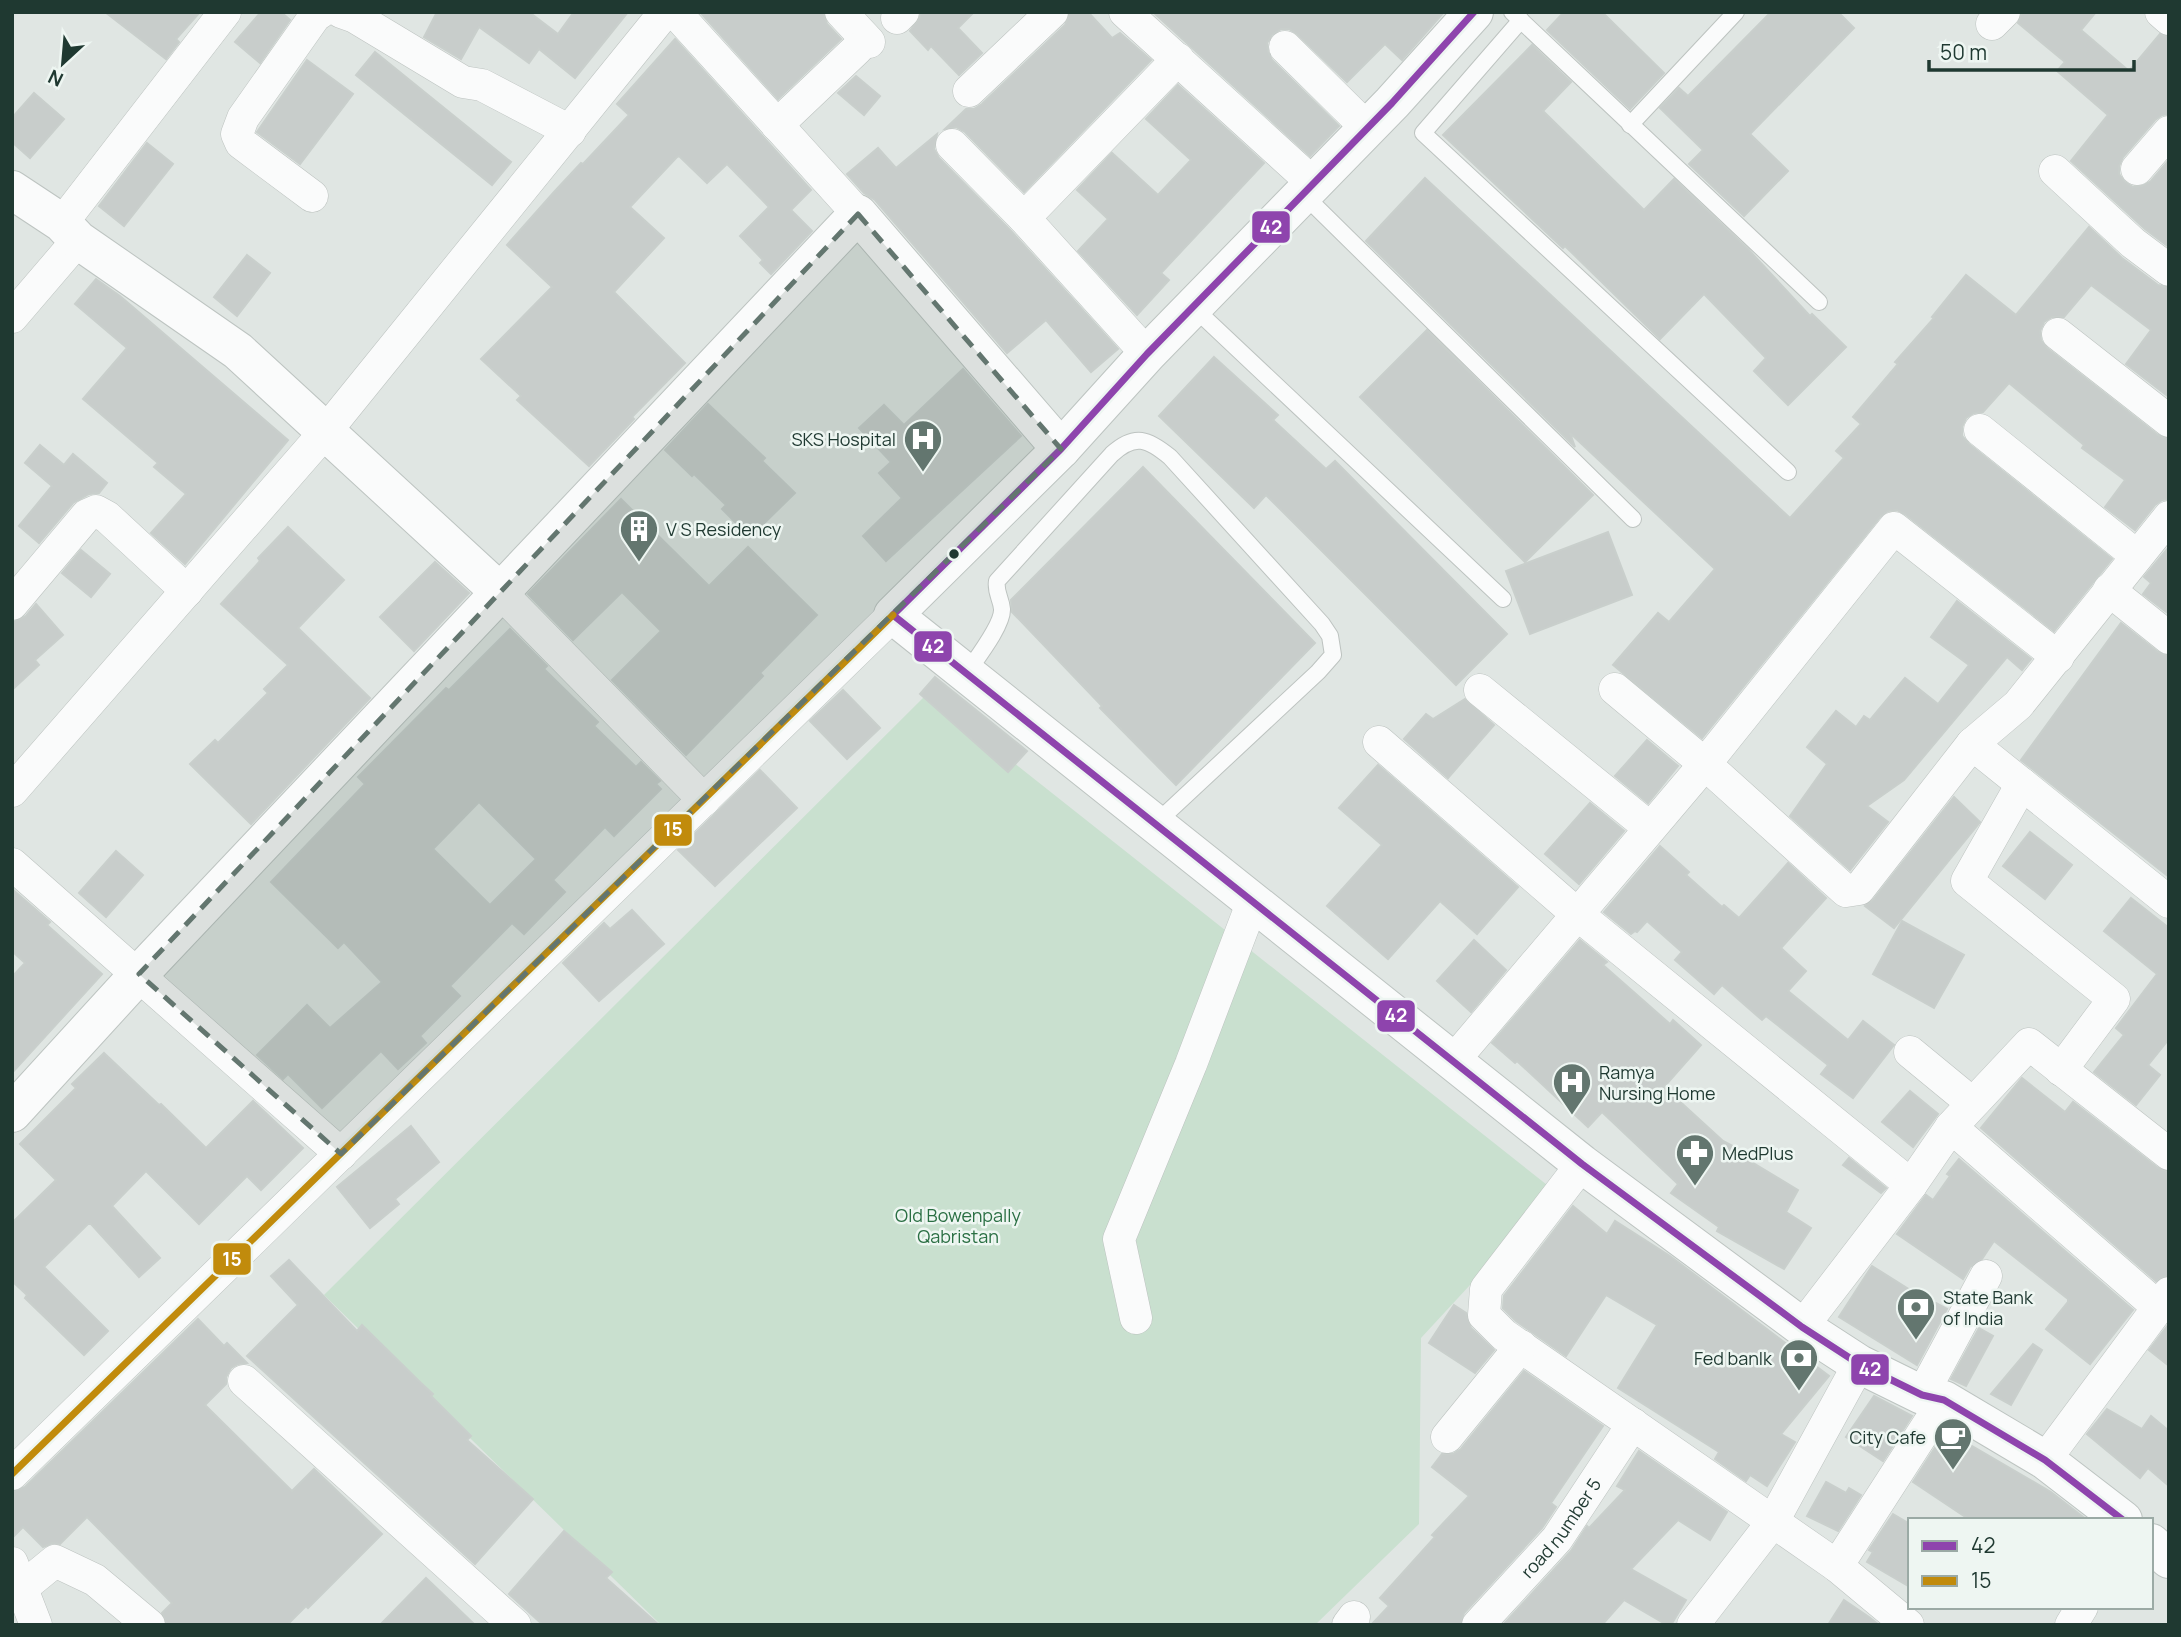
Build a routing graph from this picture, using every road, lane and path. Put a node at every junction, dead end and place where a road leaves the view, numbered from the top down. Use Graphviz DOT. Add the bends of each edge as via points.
graph roads {
  1 [pos="225,12"];
  2 [pos="321,12"];
  3 [pos="341,12"];
  4 [pos="841,12"];
  5 [pos="1052,12"];
  6 [pos="1125,12"];
  7 [pos="1474,12"];
  8 [pos="1736,12"];
  9 [pos="2161,12"];
  10 [pos="658,16"];
  11 [pos="1517,16"];
  12 [pos="2169,19"];
  13 [pos="1284,47"];
  14 [pos="1178,59"];
  15 [pos="969,91"];
  16 [pos="777,125"];
  17 [pos="1630,125"];
  18 [pos="1367,128"];
  19 [pos="569,131"];
  20 [pos="2169,132"];
  21 [pos="953,145"];
  22 [pos="2137,169"];
  23 [pos="2055,171"];
  24 [pos="1308,189"];
  25 [pos="12,190"];
  26 [pos="312,197"];
  27 [pos="858,214"];
  28 [pos="1024,218"];
  29 [pos="70,231"];
  30 [pos="2169,270"];
  31 [pos="1819,302"];
  32 [pos="1194,307"];
  33 [pos="12,317"];
  34 [pos="2058,334"];
  35 [pos="1147,354"];
  36 [pos="2169,421"];
  37 [pos="1980,430"];
  38 [pos="326,431"];
  39 [pos="1062,449"];
  40 [pos="1788,472"];
  41 [pos="1633,519"];
  42 [pos="2166,525"];
  43 [pos="2140,565"];
  44 [pos="2109,590"];
  45 [pos="187,591"];
  46 [pos="500,592"];
  47 [pos="1503,599"];
  48 [pos="12,604"];
  49 [pos="893,615"];
  50 [pos="2169,638"];
  51 [pos="2058,657"];
  52 [pos="966,674"];
  53 [pos="1615,689"];
  54 [pos="1480,690"];
  55 [pos="1379,742"];
  56 [pos="1972,744"];
  57 [pos="1705,764"];
  58 [pos="2022,784"];
  59 [pos="12,791"];
  60 [pos="704,800"];
  61 [pos="1155,824"];
  62 [pos="1650,828"];
  63 [pos="12,864"];
  64 [pos="2167,897"];
  65 [pos="1253,901"];
  66 [pos="1577,914"];
  67 [pos="139,974"];
  68 [pos="1910,1052"];
  69 [pos="1454,1060"];
  70 [pos="2061,1070"];
  71 [pos="1972,1103"];
  72 [pos="12,1113"];
  73 [pos="1951,1127"];
  74 [pos="341,1154"];
  75 [pos="2169,1154"];
  76 [pos="1582,1164"];
  77 [pos="1911,1185"];
  78 [pos="1986,1276"];
  79 [pos="2164,1300"];
  80 [pos="1136,1318"];
  81 [pos="1802,1327"];
  82 [pos="1521,1346"];
  83 [pos="1859,1364"];
  84 [pos="244,1381"];
  85 [pos="1933,1398"];
  86 [pos="1633,1424"];
  87 [pos="1447,1437"];
  88 [pos="2045,1460"];
  89 [pos="12,1474"];
  90 [pos="2120,1518"];
  91 [pos="1772,1523"];
  92 [pos="2153,1545"];
  93 [pos="2169,1559"];
  94 [pos="1837,1566"];
  95 [pos="16,1580"];
  96 [pos="2081,1609"];
  97 [pos="36,1625"];
  98 [pos="149,1625"];
  99 [pos="515,1625"];
  100 [pos="1478,1625"];
  101 [pos="1693,1625"];
  102 [pos="1908,1625"];
  103 [pos="2071,1625"];
  1 -- 29 [label="street"];
  2 -- 26 [label="street" via="243,118 237,134 241,142"];
  3 -- 19 [label="street" via="463,82 482,85"];
  4 -- 16 [label="street" via="863,45"];
  5 -- 15 [label="street"];
  6 -- 14 [label="street"];
  7 -- 18 [label="street"];
  8 -- 17 [label="lane"];
  9 -- 12 [label="street"];
  10 -- 16 [label="street"];
  10 -- 19 [label="street"];
  11 -- 17 [label="lane"];
  11 -- 40 [label="lane" via="1423,133"];
  13 -- 18 [label="street"];
  14 -- 24 [label="street"];
  14 -- 28 [label="street"];
  16 -- 27 [label="street"];
  17 -- 31 [label="lane"];
  18 -- 24 [label="street"];
  19 -- 38 [label="street"];
  20 -- 22 [label="street"];
  21 -- 28 [label="street"];
  23 -- 30 [label="street"];
  24 -- 32 [label="street"];
  24 -- 41 [label="lane"];
  25 -- 29 [label="street"];
  27 -- 39 [label="street"];
  27 -- 46 [label="street"];
  28 -- 35 [label="street"];
  29 -- 33 [label="street"];
  29 -- 38 [label="street" via="238,351"];
  32 -- 35 [label="street"];
  32 -- 47 [label="lane"];
  34 -- 36 [label="street"];
  35 -- 39 [label="street"];
  37 -- 43 [label="street"];
  38 -- 45 [label="street"];
  38 -- 46 [label="street"];
  39 -- 49 [label="street"];
  42 -- 43 [label="street"];
  43 -- 44 [label="street"];
  44 -- 50 [label="street"];
  44 -- 51 [label="street"];
  45 -- 48 [label="street" via="96,512 87,515"];
  45 -- 59 [label="street"];
  46 -- 60 [label="street"];
  46 -- 67 [label="street"];
  49 -- 52 [label="street"];
  49 -- 60 [label="street"];
  51 -- 56 [label="street" via="2018,705"];
  51 -- 57 [label="street" via="1894,528"];
  52 -- 61 [label="street"];
  52 -- 61 [label="lane" via="998,624 1002,610 997,581 1112,454 1124,444 1140,440 1155,445 1322,624 1330,636 1333,655"];
  53 -- 57 [label="street"];
  54 -- 62 [label="street"];
  55 -- 66 [label="street"];
  56 -- 57 [label="street" via="1859,889 1846,891"];
  56 -- 58 [label="street"];
  57 -- 62 [label="street"];
  58 -- 64 [label="street"];
  58 -- 70 [label="street" via="1967,881 2114,999"];
  60 -- 74 [label="street"];
  61 -- 65 [label="street"];
  62 -- 66 [label="street"];
  63 -- 67 [label="street"];
  65 -- 69 [label="street"];
  65 -- 80 [label="street" via="1119,1239"];
  66 -- 69 [label="street"];
  66 -- 77 [label="street"];
  67 -- 72 [label="street"];
  67 -- 74 [label="street"];
  68 -- 71 [label="street"];
  69 -- 76 [label="street"];
  70 -- 71 [label="street" via="2029,1044"];
  70 -- 75 [label="street"];
  71 -- 73 [label="street"];
  73 -- 77 [label="street"];
  73 -- 79 [label="street"];
  74 -- 89 [label="street"];
  76 -- 81 [label="street"];
  76 -- 82 [label="street" via="1486,1289 1484,1315"];
  77 -- 81 [label="street"];
  78 -- 85 [label="street"];
  79 -- 88 [label="street"];
  81 -- 83 [label="street"];
  82 -- 86 [label="street"];
  82 -- 87 [label="street"];
  83 -- 85 [label="street"];
  83 -- 91 [label="street"];
  84 -- 99 [label="street"];
  85 -- 88 [label="street"];
  85 -- 94 [label="street"];
  86 -- 91 [label="street"];
  86 -- 100 [label="street, road number 5" via="1558,1539"];
  88 -- 90 [label="street"];
  91 -- 94 [label="street"];
  91 -- 101 [label="street"];
  92 -- 93 [label="street"];
  94 -- 102 [label="street"];
  95 -- 97 [label="street"];
  95 -- 98 [label="street" via="55,1561 95,1580"];
  96 -- 103 [label="street"];
}
